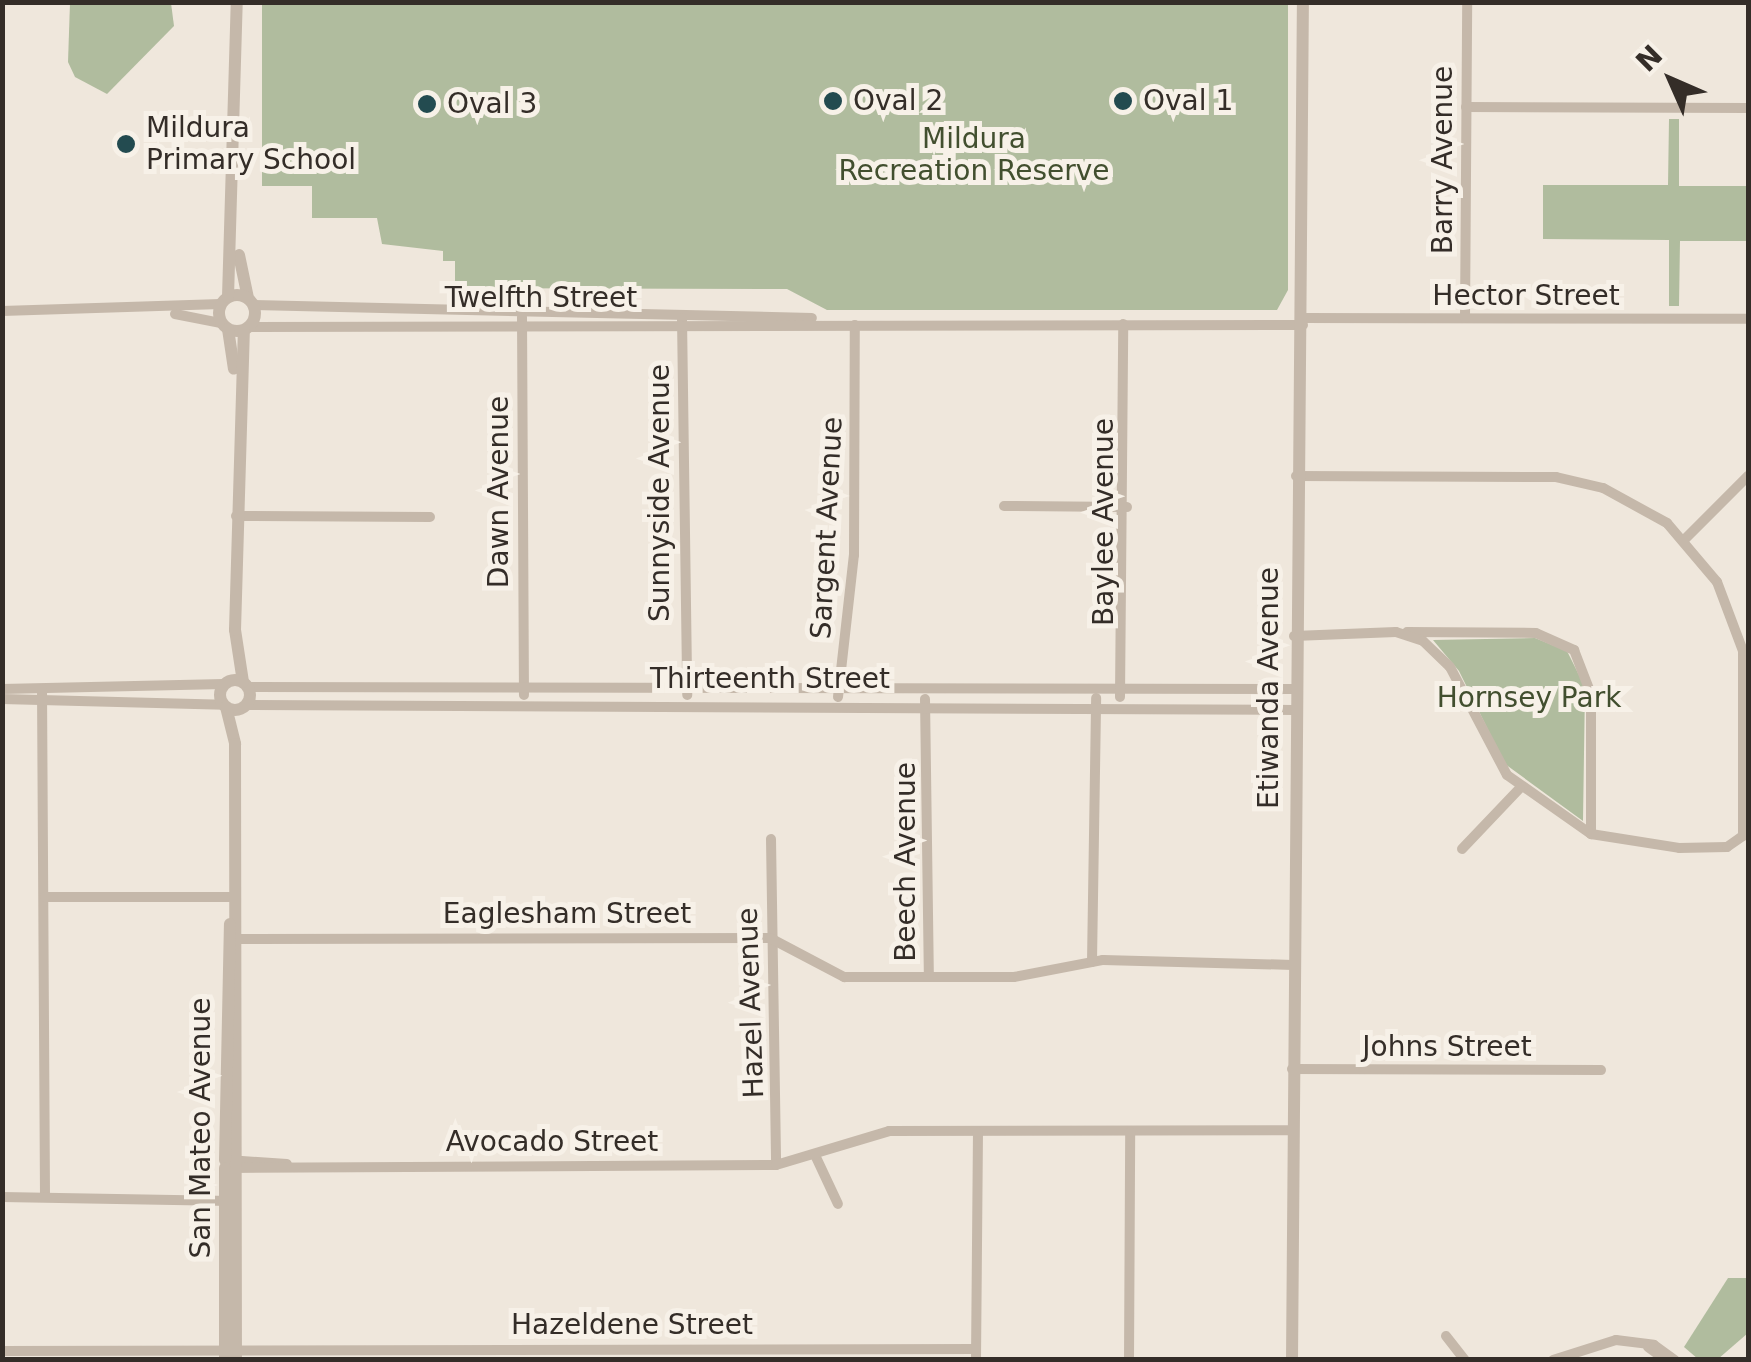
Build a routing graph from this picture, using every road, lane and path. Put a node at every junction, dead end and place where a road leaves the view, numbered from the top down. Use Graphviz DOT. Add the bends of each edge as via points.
graph roads {
  1 [pos="237,2"];
  2 [pos="1467,2"];
  3 [pos="1305,7"];
  4 [pos="1466,106"];
  5 [pos="1748,108"];
  6 [pos="236,238"];
  7 [pos="224,300"];
  8 [pos="251,302"];
  9 [pos="2,312"];
  10 [pos="160,312"];
  11 [pos="522,316"];
  12 [pos="682,316"];
  13 [pos="1465,318"];
  14 [pos="1748,319"];
  15 [pos="1303,321"];
  16 [pos="1127,324"];
  17 [pos="856,325"];
  18 [pos="224,326"];
  19 [pos="247,328"];
  20 [pos="237,382"];
  21 [pos="1295,476"];
  22 [pos="1748,476"];
  23 [pos="1004,506"];
  24 [pos="1127,507"];
  25 [pos="236,516"];
  26 [pos="430,517"];
  27 [pos="1684,540"];
  28 [pos="235,630"];
  29 [pos="1294,632"];
  30 [pos="1396,632"];
  31 [pos="225,683"];
  32 [pos="246,684"];
  33 [pos="1294,689"];
  34 [pos="2,690"];
  35 [pos="46,694"];
  36 [pos="520,696"];
  37 [pos="682,697"];
  38 [pos="844,697"];
  39 [pos="929,698"];
  40 [pos="1092,698"];
  41 [pos="1126,698"];
  42 [pos="2,700"];
  43 [pos="225,706"];
  44 [pos="244,706"];
  45 [pos="1294,710"];
  46 [pos="234,744"];
  47 [pos="1520,788"];
  48 [pos="1590,834"];
  49 [pos="771,839"];
  50 [pos="1462,849"];
  51 [pos="45,897"];
  52 [pos="234,897"];
  53 [pos="233,936"];
  54 [pos="770,938"];
  55 [pos="1293,961"];
  56 [pos="1092,962"];
  57 [pos="928,978"];
  58 [pos="1292,1069"];
  59 [pos="1600,1070"];
  60 [pos="978,1132"];
  61 [pos="1130,1132"];
  62 [pos="1292,1133"];
  63 [pos="815,1155"];
  64 [pos="231,1164"];
  65 [pos="776,1165"];
  66 [pos="2,1197"];
  67 [pos="45,1197"];
  68 [pos="231,1197"];
  69 [pos="838,1204"];
  70 [pos="1446,1336"];
  71 [pos="1642,1344"];
  72 [pos="2,1351"];
  73 [pos="231,1353"];
  74 [pos="976,1354"];
  75 [pos="74,1355"];
  76 [pos="1129,1360"];
  77 [pos="1292,1360"];
  78 [pos="1465,1360"];
  79 [pos="1553,1360"];
  80 [pos="1666,1360"];
  81 [pos="1675,1360"];
  1 -- 6 [label="street"];
  2 -- 4 [label="street, Barry Avenue"];
  3 -- 15 [label="street, Etiwanda Avenue"];
  4 -- 5 [label="street"];
  4 -- 13 [label="street, Barry Avenue"];
  6 -- 7 [label="street"];
  6 -- 8 [label="street"];
  7 -- 8 [label="street"];
  7 -- 10 [label="street"];
  7 -- 18 [label="street"];
  8 -- 11 [label="street, Twelfth Street"];
  8 -- 19 [label="street"];
  9 -- 10 [label="street"];
  10 -- 18 [label="street"];
  11 -- 12 [label="street, Twelfth Street"];
  11 -- 19 [label="street, Twelfth Street"];
  11 -- 36 [label="street, Dawn Avenue"];
  12 -- 17 [label="street, Twelfth Street"];
  12 -- 37 [label="street, Sunnyside Avenue"];
  13 -- 14 [label="street, Hector Street"];
  13 -- 15 [label="street, Hector Street"];
  15 -- 16 [label="street, Twelfth Street"];
  15 -- 21 [label="street, Etiwanda Avenue"];
  16 -- 17 [label="street, Twelfth Street"];
  16 -- 24 [label="street, Baylee Avenue"];
  17 -- 38 [label="street, Sargent Avenue"];
  18 -- 19 [label="street"];
  18 -- 20 [label="street"];
  19 -- 20 [label="street"];
  20 -- 25 [label="street"];
  21 -- 27 [label="street" via="1568,479 1627,498"];
  21 -- 29 [label="street, Etiwanda Avenue"];
  22 -- 27 [label="street"];
  23 -- 24 [label="street"];
  24 -- 41 [label="street, Baylee Avenue"];
  25 -- 26 [label="street"];
  25 -- 28 [label="street"];
  27 -- 48 [label="street" via="1723,592 1743,650 1745,830 1718,848"];
  28 -- 31 [label="street"];
  28 -- 32 [label="street"];
  29 -- 30 [label="street"];
  29 -- 33 [label="street, Etiwanda Avenue"];
  30 -- 47 [label="street" via="1450,666 1486,746"];
  30 -- 48 [label="street" via="1536,632 1574,650 1591,694"];
  31 -- 32 [label="street"];
  31 -- 35 [label="street"];
  31 -- 43 [label="street, San Mateo Avenue"];
  32 -- 36 [label="street, Thirteenth Street"];
  32 -- 44 [label="street, San Mateo Avenue"];
  33 -- 41 [label="street, Thirteenth Street"];
  33 -- 45 [label="street, Etiwanda Avenue"];
  34 -- 35 [label="street"];
  35 -- 42 [label="street"];
  35 -- 43 [label="street"];
  35 -- 51 [label="street"];
  36 -- 37 [label="street, Thirteenth Street"];
  36 -- 44 [label="street, Thirteenth Street"];
  37 -- 38 [label="street, Thirteenth Street"];
  38 -- 39 [label="street, Thirteenth Street"];
  39 -- 40 [label="street, Thirteenth Street"];
  39 -- 57 [label="street, Beech Avenue"];
  40 -- 41 [label="street, Thirteenth Street"];
  40 -- 56 [label="street"];
  41 -- 45 [label="street, Thirteenth Street"];
  43 -- 44 [label="street"];
  43 -- 46 [label="street, San Mateo Avenue"];
  44 -- 46 [label="street, San Mateo Avenue"];
  45 -- 55 [label="street, Etiwanda Avenue"];
  46 -- 52 [label="street, San Mateo Avenue"];
  47 -- 48 [label="street"];
  47 -- 50 [label="street"];
  49 -- 54 [label="street, Hazel Avenue"];
  51 -- 52 [label="street"];
  51 -- 67 [label="street"];
  52 -- 53 [label="street, San Mateo Avenue"];
  53 -- 54 [label="street, Eaglesham Street"];
  53 -- 64 [label="street, San Mateo Avenue"];
  54 -- 57 [label="street, Eaglesham Street" via="835,974"];
  54 -- 65 [label="street, Hazel Avenue"];
  55 -- 56 [label="street"];
  55 -- 58 [label="street, Etiwanda Avenue"];
  56 -- 57 [label="street" via="1020,977"];
  58 -- 59 [label="street, Johns Street"];
  58 -- 62 [label="street, Etiwanda Avenue"];
  60 -- 61 [label="street, Avocado Street"];
  60 -- 63 [label="street, Avocado Street" via="874,1133"];
  60 -- 74 [label="street"];
  61 -- 62 [label="street, Avocado Street"];
  61 -- 76 [label="street"];
  62 -- 77 [label="street, Etiwanda Avenue"];
  63 -- 65 [label="street, Avocado Street"];
  63 -- 69 [label="street"];
  64 -- 65 [label="street, Avocado Street"];
  64 -- 68 [label="street, San Mateo Avenue"];
  66 -- 67 [label="street"];
  67 -- 68 [label="street"];
  68 -- 73 [label="street, San Mateo Avenue"];
  70 -- 78 [label="street"];
  71 -- 79 [label="street" via="1602,1340"];
  71 -- 80 [label="street"];
  71 -- 81 [label="street"];
  72 -- 75 [label="street, Hazeldene Street"];
  73 -- 74 [label="street, Hazeldene Street" via="288,1347"];
  73 -- 75 [label="street, Hazeldene Street"];
}
